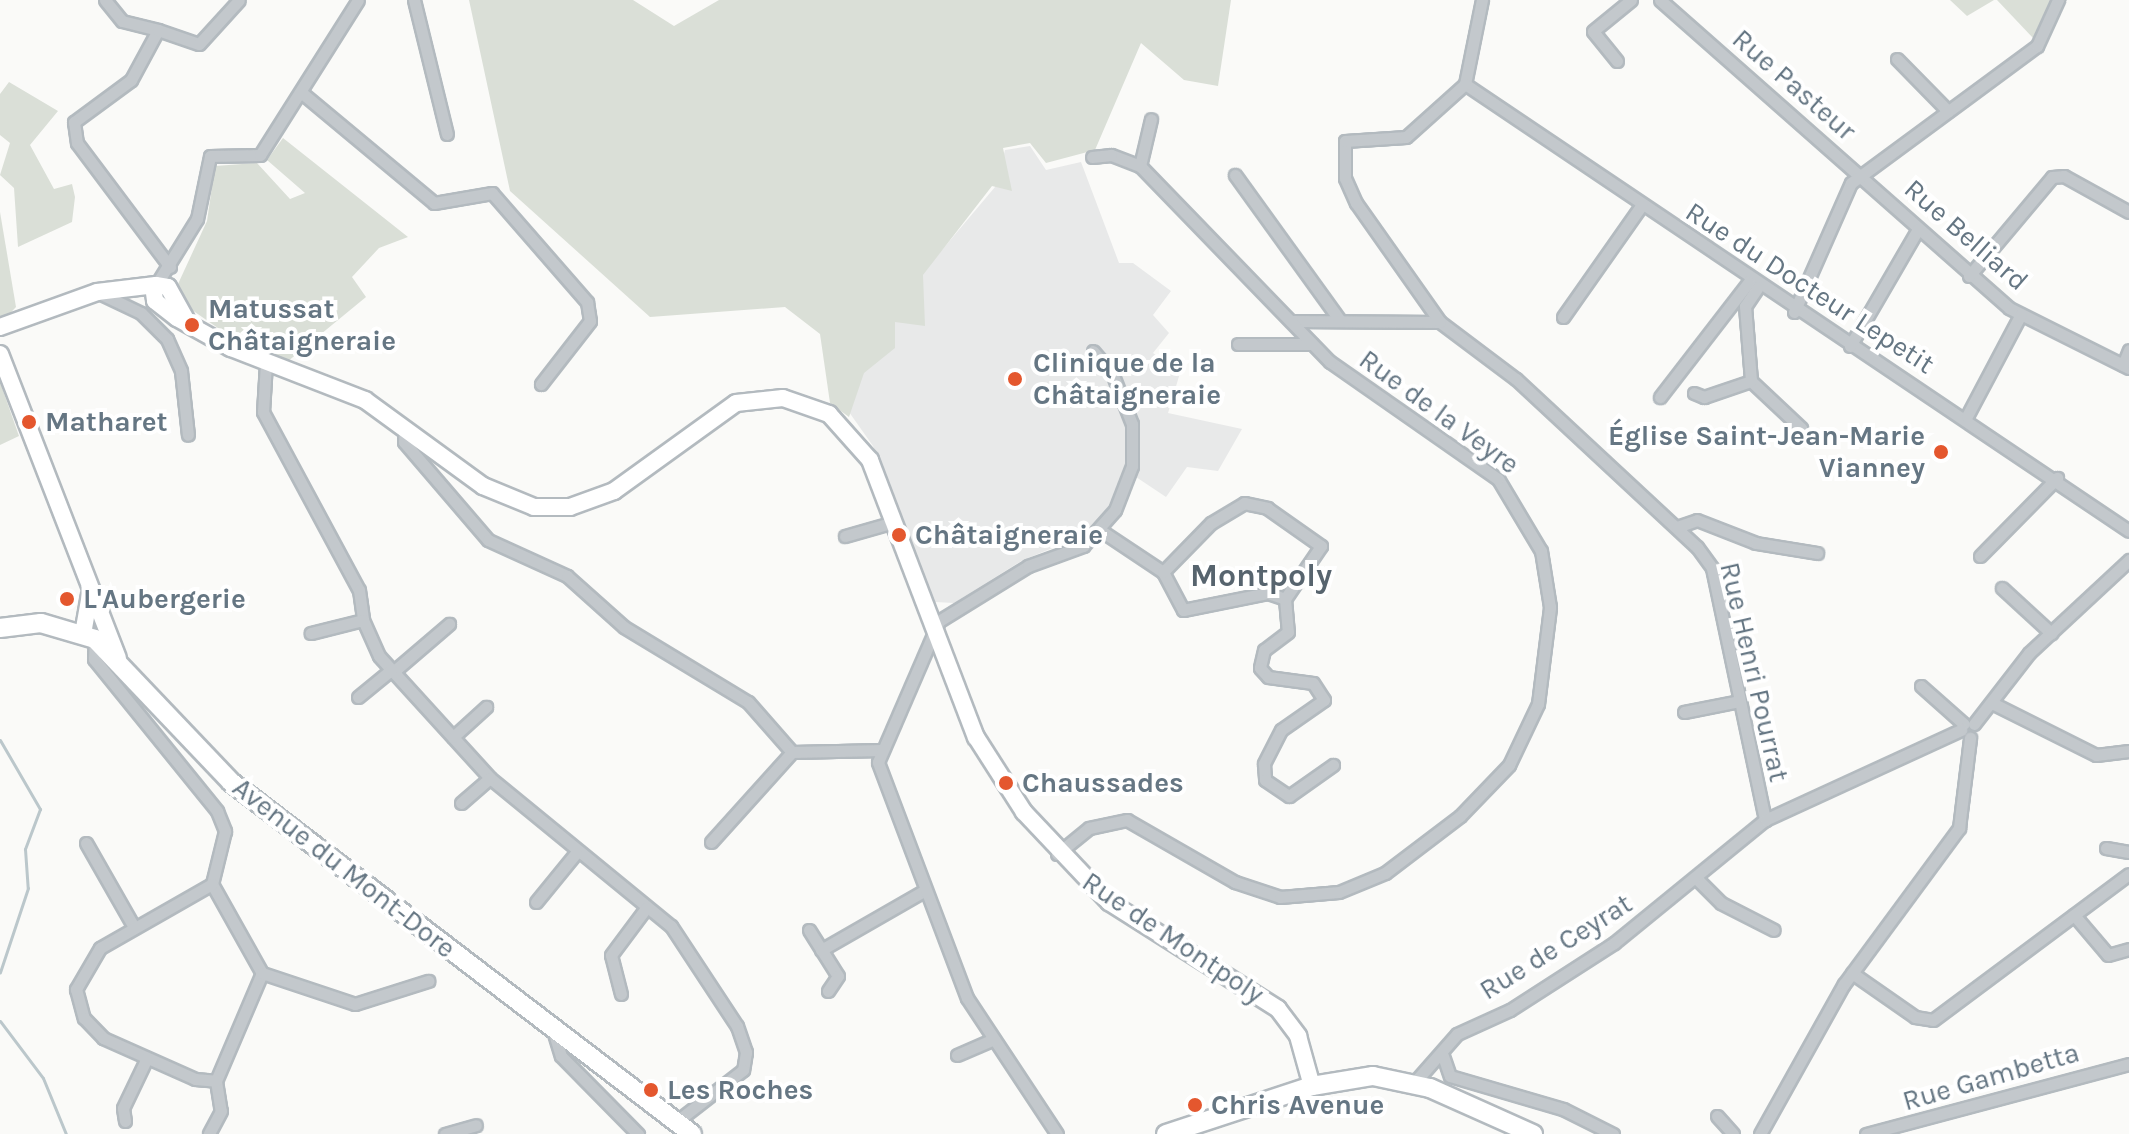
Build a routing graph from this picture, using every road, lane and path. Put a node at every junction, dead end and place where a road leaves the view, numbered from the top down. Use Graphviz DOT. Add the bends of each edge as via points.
graph roads {
  1 [pos="105,0"];
  2 [pos="239,0"];
  3 [pos="358,0"];
  4 [pos="414,0"];
  5 [pos="1482,0"];
  6 [pos="1631,0"];
  7 [pos="1660,0"];
  8 [pos="2058,0"];
  9 [pos="158,30"];
  10 [pos="1897,59"];
  11 [pos="1617,61"];
  12 [pos="1465,84"];
  13 [pos="302,93"];
  14 [pos="1948,111"];
  15 [pos="1151,119"];
  16 [pos="447,134"];
  17 [pos="1092,157"];
  18 [pos="1140,166"];
  19 [pos="1235,175"];
  20 [pos="1861,175"];
  21 [pos="1641,206"];
  22 [pos="2129,212"];
  23 [pos="1918,229"];
  24 [pos="170,267"];
  25 [pos="1969,276"];
  26 [pos="1754,285"];
  27 [pos="160,291"];
  28 [pos="97,292"];
  29 [pos="1794,312"];
  30 [pos="2021,314"];
  31 [pos="1563,317"];
  32 [pos="1339,319"];
  33 [pos="1291,321"];
  34 [pos="1440,322"];
  35 [pos="7,327"];
  36 [pos="1238,344"];
  37 [pos="1312,344"];
  38 [pos="1850,346"];
  39 [pos="0,347"];
  40 [pos="2129,350"];
  41 [pos="1093,351"];
  42 [pos="0,354"];
  43 [pos="266,363"];
  44 [pos="2126,367"];
  45 [pos="1751,381"];
  46 [pos="541,384"];
  47 [pos="1694,393"];
  48 [pos="1660,397"];
  49 [pos="1967,416"];
  50 [pos="405,428"];
  51 [pos="1801,428"];
  52 [pos="188,435"];
  53 [pos="2057,478"];
  54 [pos="894,522"];
  55 [pos="1677,527"];
  56 [pos="1100,530"];
  57 [pos="2129,531"];
  58 [pos="845,536"];
  59 [pos="1817,553"];
  60 [pos="1980,556"];
  61 [pos="2129,560"];
  62 [pos="1163,572"];
  63 [pos="2002,588"];
  64 [pos="1285,599"];
  65 [pos="93,607"];
  66 [pos="363,620"];
  67 [pos="449,624"];
  68 [pos="934,627"];
  69 [pos="0,628"];
  70 [pos="311,633"];
  71 [pos="2051,633"];
  72 [pos="83,634"];
  73 [pos="118,658"];
  74 [pos="392,671"];
  75 [pos="1921,686"];
  76 [pos="358,697"];
  77 [pos="1739,701"];
  78 [pos="1992,703"];
  79 [pos="486,707"];
  80 [pos="1684,712"];
  81 [pos="1968,729"];
  82 [pos="453,737"];
  83 [pos="882,750"];
  84 [pos="2129,751"];
  85 [pos="792,752"];
  86 [pos="1333,765"];
  87 [pos="490,778"];
  88 [pos="461,803"];
  89 [pos="1765,820"];
  90 [pos="711,842"];
  91 [pos="86,843"];
  92 [pos="2106,848"];
  93 [pos="2129,852"];
  94 [pos="576,853"];
  95 [pos="1057,854"];
  96 [pos="2129,874"];
  97 [pos="1696,878"];
  98 [pos="212,884"];
  99 [pos="922,892"];
  100 [pos="536,902"];
  101 [pos="646,908"];
  102 [pos="2074,915"];
  103 [pos="134,927"];
  104 [pos="809,930"];
  105 [pos="1774,930"];
  106 [pos="2129,949"];
  107 [pos="821,950"];
  108 [pos="262,973"];
  109 [pos="1852,973"];
  110 [pos="428,981"];
  111 [pos="828,991"];
  112 [pos="621,994"];
  113 [pos="552,1027"];
  114 [pos="994,1039"];
  115 [pos="957,1055"];
  116 [pos="1443,1056"];
  117 [pos="147,1058"];
  118 [pos="2129,1064"];
  119 [pos="216,1081"];
  120 [pos="1414,1083"];
  121 [pos="1448,1085"];
  122 [pos="1312,1086"];
  123 [pos="1717,1116"];
  124 [pos="125,1121"];
  125 [pos="676,1122"];
  126 [pos="476,1125"];
  127 [pos="209,1134"];
  128 [pos="445,1134"];
  129 [pos="638,1134"];
  130 [pos="692,1134"];
  131 [pos="1057,1134"];
  132 [pos="1166,1134"];
  133 [pos="1533,1134"];
  134 [pos="1613,1134"];
  135 [pos="1733,1134"];
  136 [pos="1760,1134"];
  137 [pos="1866,1134"];
  1 -- 9 [label="street" via="122,21"];
  2 -- 9 [label="street" via="217,33 199,44"];
  3 -- 13 [label="street"];
  4 -- 16 [label="street"];
  5 -- 12 [label="street"];
  6 -- 11 [label="street" via="1593,31"];
  7 -- 20 [label="street, Rue Pasteur"];
  8 -- 14 [label="street" via="2037,46"];
  9 -- 24 [label="street" via="131,80 74,122 91,168 137,214"];
  10 -- 14 [label="street"];
  12 -- 21 [label="street, Rue du Docteur Lepetit"];
  12 -- 34 [label="street, Rue Henri Pourrat" via="1406,137 1345,141 1345,178 1356,203"];
  13 -- 24 [label="street" via="260,155 218,151 206,167 197,219"];
  13 -- 46 [label="street" via="434,203 492,193 587,302 590,321"];
  14 -- 20 [label="street"];
  15 -- 18 [label="street"];
  17 -- 18 [label="street" via="1111,155"];
  18 -- 33 [label="street, Rue de la Veyre"];
  19 -- 32 [label="street"];
  20 -- 23 [label="street, Rue Belliard"];
  20 -- 29 [label="street" via="1851,183"];
  21 -- 26 [label="street, Rue du Docteur Lepetit"];
  21 -- 31 [label="street"];
  22 -- 25 [label="street" via="2064,176 2052,177"];
  23 -- 25 [label="street, Rue Belliard"];
  23 -- 38 [label="street"];
  24 -- 27 [label="street"];
  25 -- 30 [label="street, Rue Belliard"];
  26 -- 29 [label="street, Rue du Docteur Lepetit"];
  26 -- 45 [label="street" via="1745,306"];
  26 -- 48 [label="street"];
  27 -- 28 [label="street"];
  27 -- 43 [label="street, Rue de Montpoly" via="187,321"];
  28 -- 35 [label="street"];
  28 -- 52 [label="street" via="141,313 167,339 181,371"];
  29 -- 38 [label="street, Rue du Docteur Lepetit"];
  30 -- 44 [label="street, Rue Belliard"];
  30 -- 49 [label="street"];
  32 -- 33 [label="street"];
  32 -- 34 [label="street"];
  33 -- 37 [label="street, Rue de la Veyre"];
  34 -- 55 [label="street, Rue Henri Pourrat" via="1516,379"];
  35 -- 39 [label="street"];
  36 -- 37 [label="street"];
  37 -- 95 [label="street, Rue de la Veyre" via="1498,479 1522,508 1541,551 1550,607 1545,671 1526,735 1460,816 1385,873 1339,892 1280,897 1235,882 1127,820 1089,828"];
  38 -- 49 [label="street, Rue du Docteur Lepetit"];
  40 -- 44 [label="street"];
  41 -- 56 [label="street" via="1112,373 1133,440 1124,492"];
  42 -- 65 [label="street" via="76,538"];
  43 -- 50 [label="street, Rue de Montpoly" via="356,396"];
  43 -- 66 [label="street" via="263,412 355,575"];
  45 -- 47 [label="street" via="1704,397"];
  45 -- 51 [label="street"];
  49 -- 53 [label="street, Rue du Docteur Lepetit"];
  50 -- 54 [label="street, Rue de Montpoly" via="499,497 553,509 614,491 724,408 759,398 796,400 829,414 856,438"];
  50 -- 85 [label="street" via="404,442 488,540 567,576 624,627 748,702"];
  53 -- 57 [label="street, Rue du Docteur Lepetit"];
  53 -- 60 [label="street"];
  54 -- 58 [label="street"];
  54 -- 68 [label="street, Rue de Montpoly"];
  55 -- 59 [label="street" via="1697,520 1756,543"];
  55 -- 77 [label="street, Rue Henri Pourrat" via="1712,568"];
  56 -- 62 [label="street"];
  56 -- 68 [label="street" via="1083,546 1014,574"];
  61 -- 71 [label="street"];
  62 -- 64 [label="street" via="1183,610 1268,593"];
  62 -- 64 [label="street" via="1211,523 1244,503 1267,508 1321,546"];
  63 -- 71 [label="street"];
  64 -- 86 [label="street" via="1288,632 1264,650 1260,668 1268,677 1313,683 1324,700 1281,730 1264,764 1265,780 1289,796"];
  65 -- 72 [label="street"];
  65 -- 72 [label="street"];
  65 -- 73 [label="street"];
  66 -- 70 [label="street"];
  66 -- 74 [label="street"];
  67 -- 74 [label="street"];
  68 -- 83 [label="street"];
  68 -- 95 [label="street, Rue de Montpoly" via="976,737"];
  69 -- 72 [label="main road"];
  71 -- 78 [label="street"];
  72 -- 73 [label="main road, Avenue du Mont-Dore"];
  72 -- 98 [label="street" via="94,659 217,811 225,831"];
  73 -- 113 [label="main road, Avenue du Mont-Dore" via="231,782"];
  74 -- 76 [label="street"];
  74 -- 82 [label="street"];
  75 -- 81 [label="street"];
  77 -- 80 [label="street"];
  77 -- 89 [label="street, Rue Henri Pourrat"];
  78 -- 81 [label="street"];
  78 -- 84 [label="street" via="2096,755"];
  79 -- 82 [label="street"];
  81 -- 89 [label="street, Rue de Ceyrat"];
  81 -- 109 [label="street" via="1959,828"];
  82 -- 87 [label="street"];
  83 -- 85 [label="street"];
  83 -- 99 [label="street" via="881,778"];
  85 -- 90 [label="street"];
  87 -- 88 [label="street"];
  87 -- 94 [label="street"];
  89 -- 97 [label="street, Rue de Ceyrat"];
  91 -- 103 [label="street"];
  92 -- 93 [label="street"];
  94 -- 100 [label="street"];
  94 -- 101 [label="street"];
  95 -- 122 [label="street, Rue de Montpoly" via="1123,912 1278,1009 1298,1036"];
  96 -- 102 [label="street"];
  97 -- 105 [label="street" via="1721,903"];
  97 -- 116 [label="street, Rue de Ceyrat" via="1614,943 1510,1010 1457,1034"];
  98 -- 103 [label="street"];
  98 -- 108 [label="street"];
  99 -- 107 [label="street"];
  99 -- 114 [label="street" via="967,998"];
  101 -- 112 [label="street" via="611,955"];
  101 -- 125 [label="street" via="682,940 746,1052 743,1070"];
  102 -- 106 [label="street" via="2108,955"];
  102 -- 109 [label="street" via="1933,1020 1915,1017"];
  103 -- 117 [label="street" via="89,958 76,989 91,1029"];
  104 -- 107 [label="street"];
  107 -- 111 [label="street" via="838,976"];
  108 -- 110 [label="street" via="355,1004"];
  108 -- 119 [label="street"];
  109 -- 136 [label="street" via="1782,1084"];
  113 -- 125 [label="main road, Avenue du Mont-Dore"];
  113 -- 129 [label="street" via="561,1056"];
  114 -- 115 [label="street"];
  114 -- 131 [label="street"];
  116 -- 120 [label="street, Rue de Ceyrat"];
  116 -- 121 [label="street"];
  117 -- 119 [label="street"];
  117 -- 124 [label="street" via="123,1108"];
  118 -- 137 [label="street, Rue Gambetta"];
  119 -- 127 [label="street" via="221,1111"];
  120 -- 121 [label="main road"];
  120 -- 122 [label="main road" via="1373,1076"];
  121 -- 133 [label="main road"];
  121 -- 134 [label="street" via="1563,1109"];
  122 -- 132 [label="main road"];
  123 -- 135 [label="street"];
  125 -- 130 [label="main road, Avenue du Mont-Dore"];
  126 -- 128 [label="street"];
}
